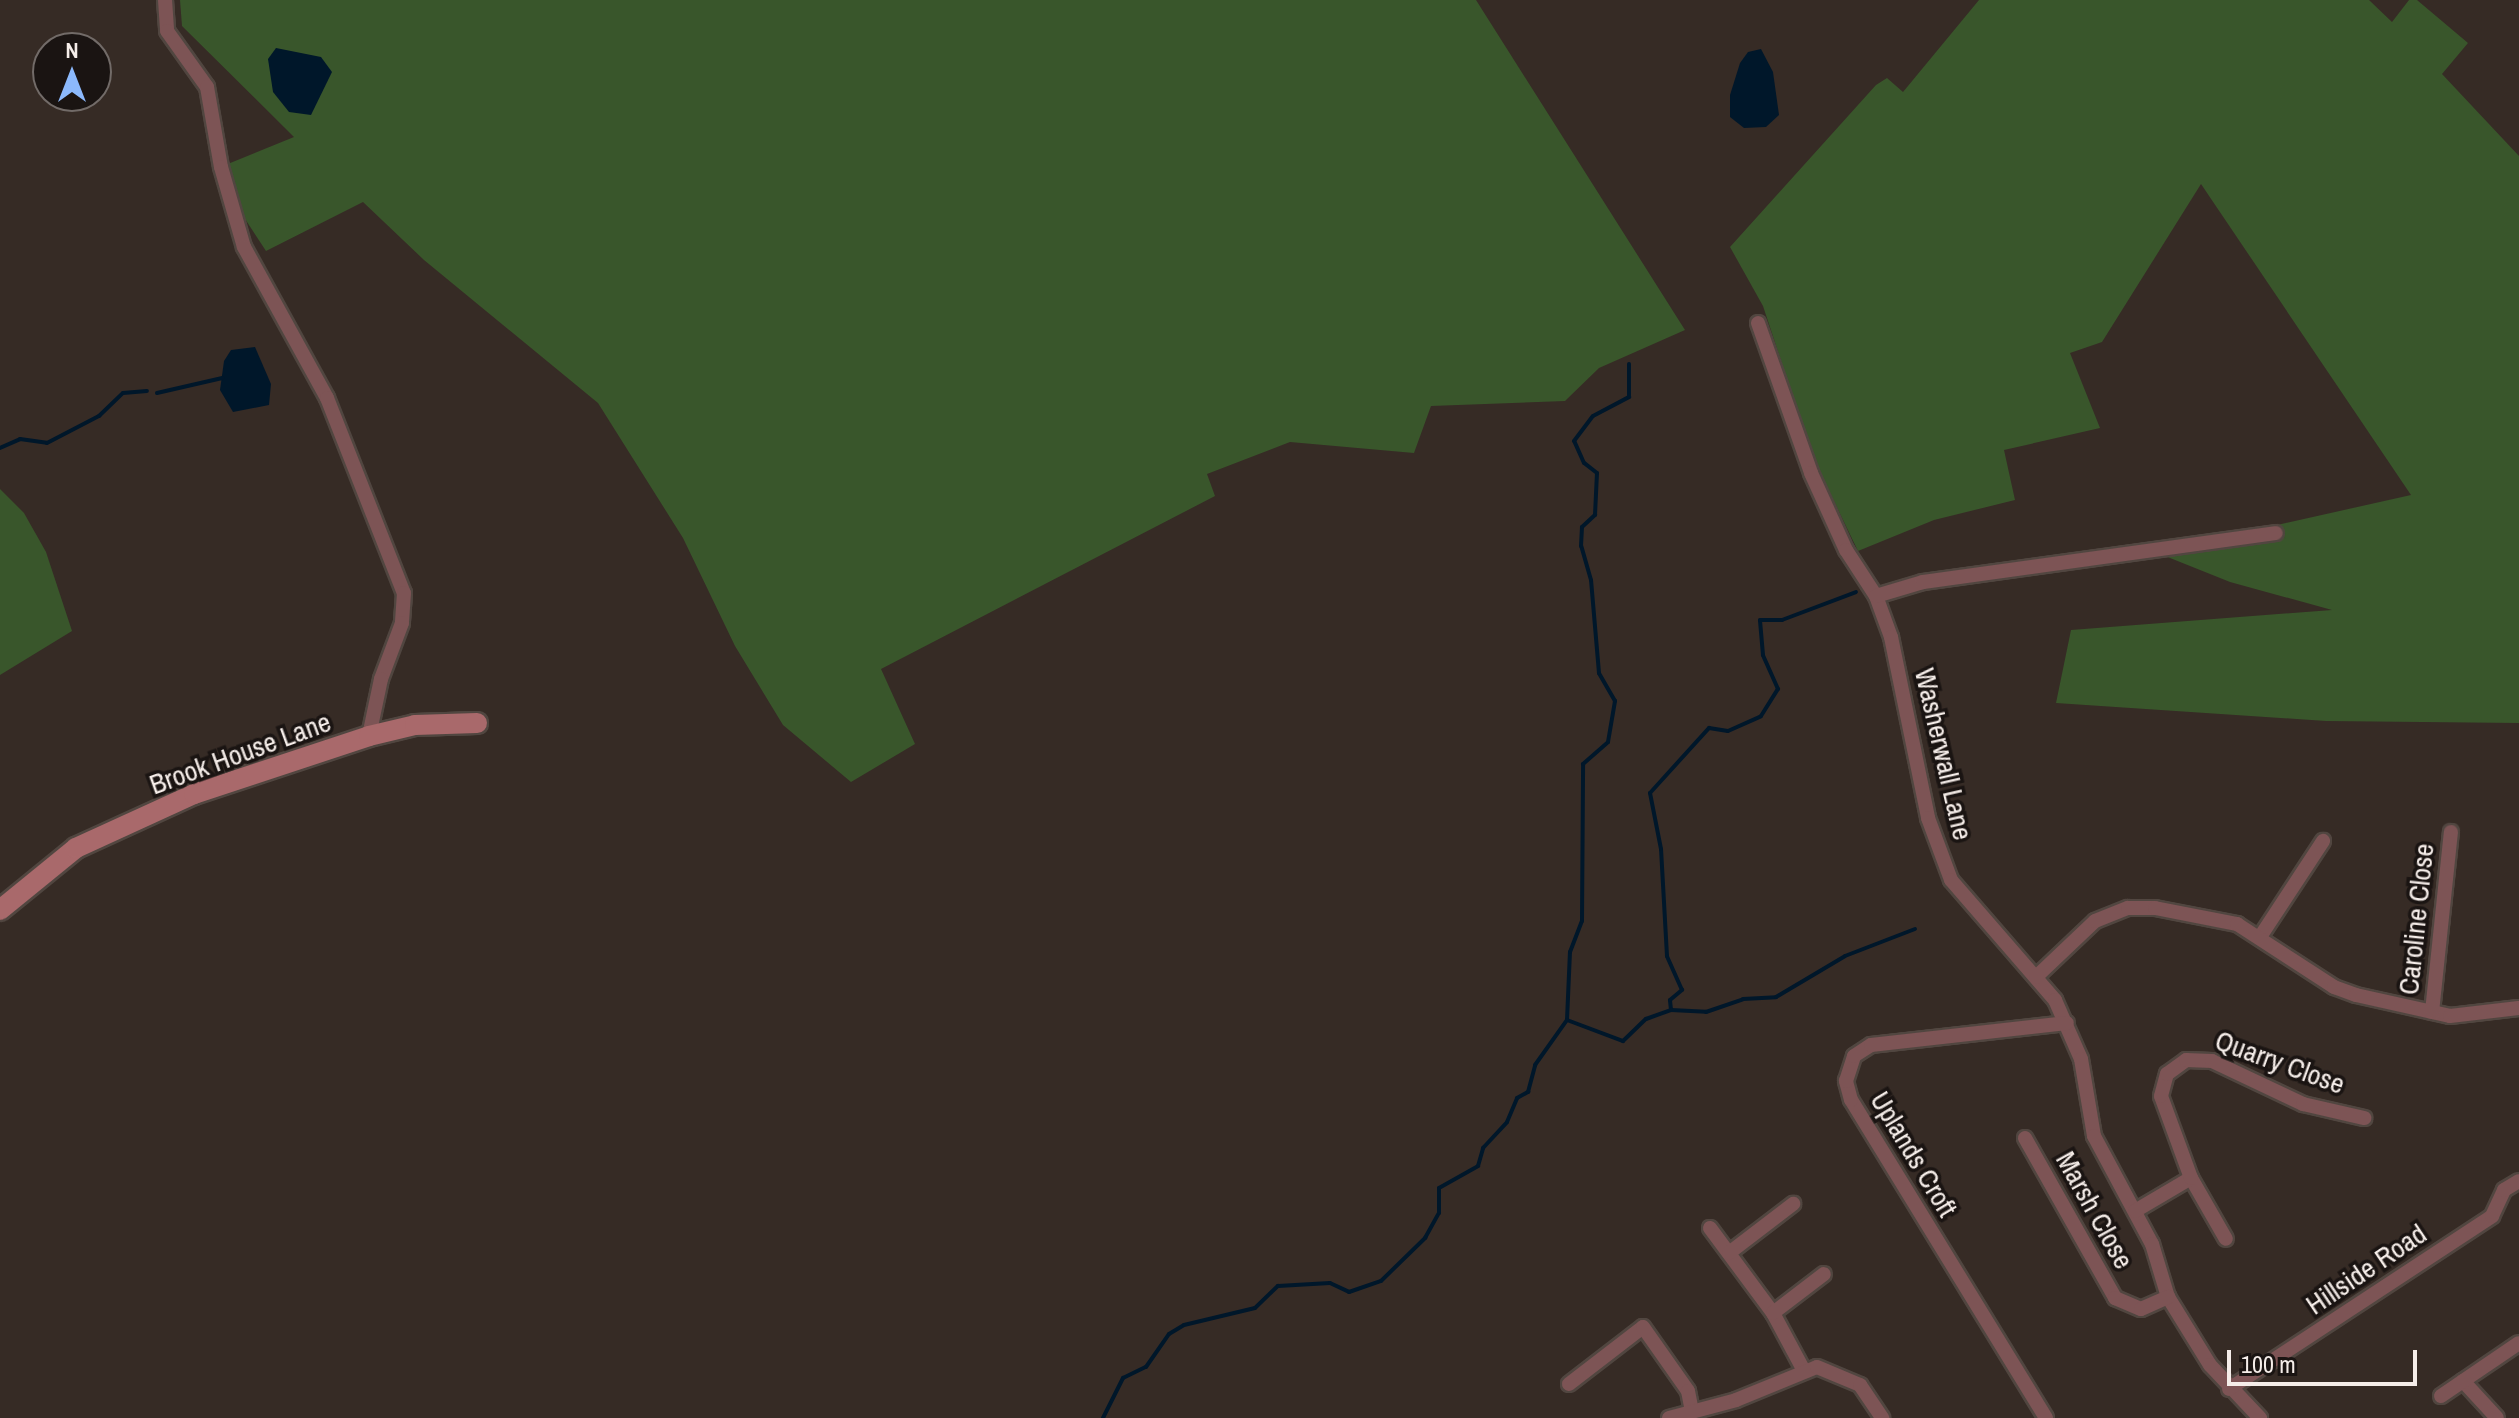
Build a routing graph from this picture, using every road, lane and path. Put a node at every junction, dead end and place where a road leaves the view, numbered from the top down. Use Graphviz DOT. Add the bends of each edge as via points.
graph roads {
  1 [pos="165,0"];
  2 [pos="1758,323"];
  3 [pos="2276,533"];
  4 [pos="1876,596"];
  5 [pos="477,723"];
  6 [pos="369,736"];
  7 [pos="2451,832"];
  8 [pos="2323,841"];
  9 [pos="0,910"];
  10 [pos="2260,937"];
  11 [pos="2036,977"];
  12 [pos="2519,1008"];
  13 [pos="2432,1012"];
  14 [pos="2067,1023"];
  15 [pos="2364,1118"];
  16 [pos="2025,1138"];
  17 [pos="2191,1178"];
  18 [pos="2519,1181"];
  19 [pos="1793,1204"];
  20 [pos="2135,1211"];
  21 [pos="1710,1228"];
  22 [pos="2226,1239"];
  23 [pos="1729,1253"];
  24 [pos="1824,1274"];
  25 [pos="2168,1297"];
  26 [pos="1773,1313"];
  27 [pos="2519,1343"];
  28 [pos="1803,1369"];
  29 [pos="2463,1381"];
  30 [pos="1569,1384"];
  31 [pos="2229,1389"];
  32 [pos="2441,1396"];
  33 [pos="1692,1411"];
  34 [pos="1669,1418"];
  35 [pos="1882,1418"];
  36 [pos="2046,1418"];
  37 [pos="2260,1418"];
  38 [pos="2497,1418"];
  1 -- 6 [label="street" via="167,31 207,87 221,167 244,247 327,398 404,593 402,623 381,679"];
  2 -- 4 [label="street, Washerwall Lane" via="1811,473 1846,550"];
  3 -- 4 [label="street" via="1923,582"];
  4 -- 11 [label="street, Washerwall Lane" via="1891,637 1939,853 1961,895"];
  5 -- 6 [label="street, Brook House Lane" via="415,725"];
  6 -- 9 [label="street, Brook House Lane" via="194,794 76,848"];
  7 -- 13 [label="street, Caroline Close"];
  8 -- 10 [label="street"];
  10 -- 11 [label="street" via="2212,917 2128,908 2086,928"];
  10 -- 13 [label="street" via="2334,987"];
  11 -- 14 [label="street, Washerwall Lane"];
  12 -- 13 [label="street" via="2469,1017"];
  14 -- 20 [label="street, Washerwall Lane" via="2081,1059 2094,1136"];
  14 -- 36 [label="street, Uplands Croft" via="1878,1043 1854,1056 1846,1081 1851,1100"];
  15 -- 17 [label="street, Quarry Close" via="2303,1104 2212,1061 2186,1060 2167,1074 2161,1096"];
  16 -- 25 [label="street, Marsh Close" via="2115,1298 2141,1309"];
  17 -- 20 [label="street"];
  17 -- 22 [label="street, Quarry Close"];
  18 -- 31 [label="street, Hillside Road" via="2504,1190 2492,1216"];
  19 -- 23 [label="street"];
  20 -- 25 [label="street, Washerwall Lane"];
  21 -- 23 [label="street"];
  23 -- 26 [label="street"];
  24 -- 26 [label="street"];
  25 -- 31 [label="street, Washerwall Lane"];
  26 -- 28 [label="street"];
  27 -- 29 [label="street"];
  28 -- 33 [label="street" via="1736,1400"];
  28 -- 35 [label="street" via="1826,1368 1852,1379"];
  29 -- 32 [label="street"];
  29 -- 38 [label="street"];
  30 -- 33 [label="street" via="1643,1327 1688,1391"];
  31 -- 37 [label="street, Washerwall Lane"];
  33 -- 34 [label="street"];
}
